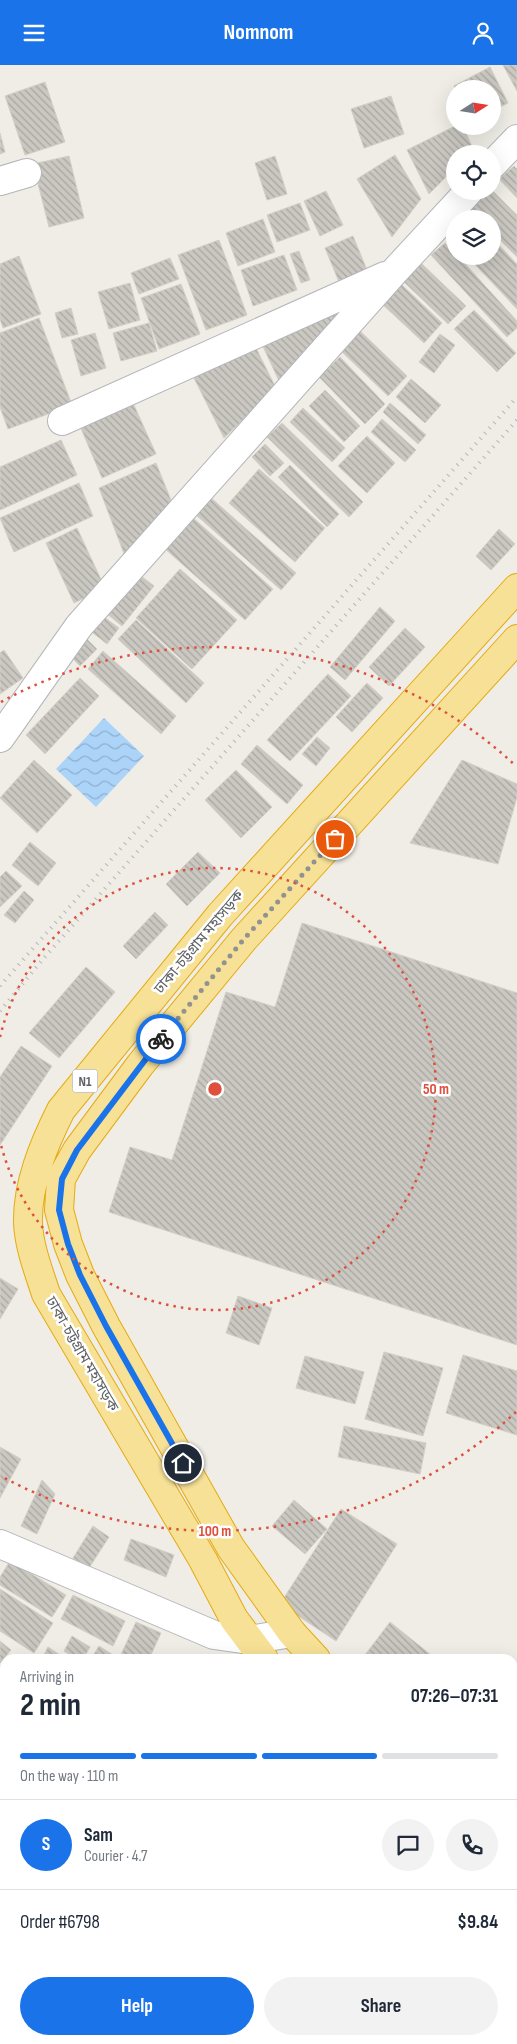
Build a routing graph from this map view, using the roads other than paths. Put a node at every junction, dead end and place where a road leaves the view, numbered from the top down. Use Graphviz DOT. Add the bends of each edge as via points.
graph roads {
  1 [pos="517,139"];
  2 [pos="501,156"];
  3 [pos="27,173"];
  4 [pos="0,181"];
  5 [pos="460,200"];
  6 [pos="394,272"];
  7 [pos="62,421"];
  8 [pos="517,588"];
  9 [pos="517,639"];
  10 [pos="0,738"];
  11 [pos="0,1544"];
  12 [pos="292,1633"];
  13 [pos="257,1650"];
  14 [pos="311,1654"];
  1 -- 2 [label="street"];
  3 -- 4 [label="street"];
  5 -- 6 [label="street"];
  6 -- 7 [label="street"];
  6 -- 10 [label="street" via="79,626"];
  8 -- 13 [label="highway, ঢাকা-চট্টগ্রাম মহাসড়ক / N1" via="220,915 61,1109 48,1137 32,1190 28,1224 34,1258 46,1294 203,1560 234,1619"];
  9 -- 12 [label="highway, N1" via="244,939 140,1065 77,1150 62,1179 59,1210 80,1275 232,1548"];
  11 -- 13 [label="street" via="214,1635"];
  12 -- 13 [label="street"];
  12 -- 14 [label="highway, N1"];
}
